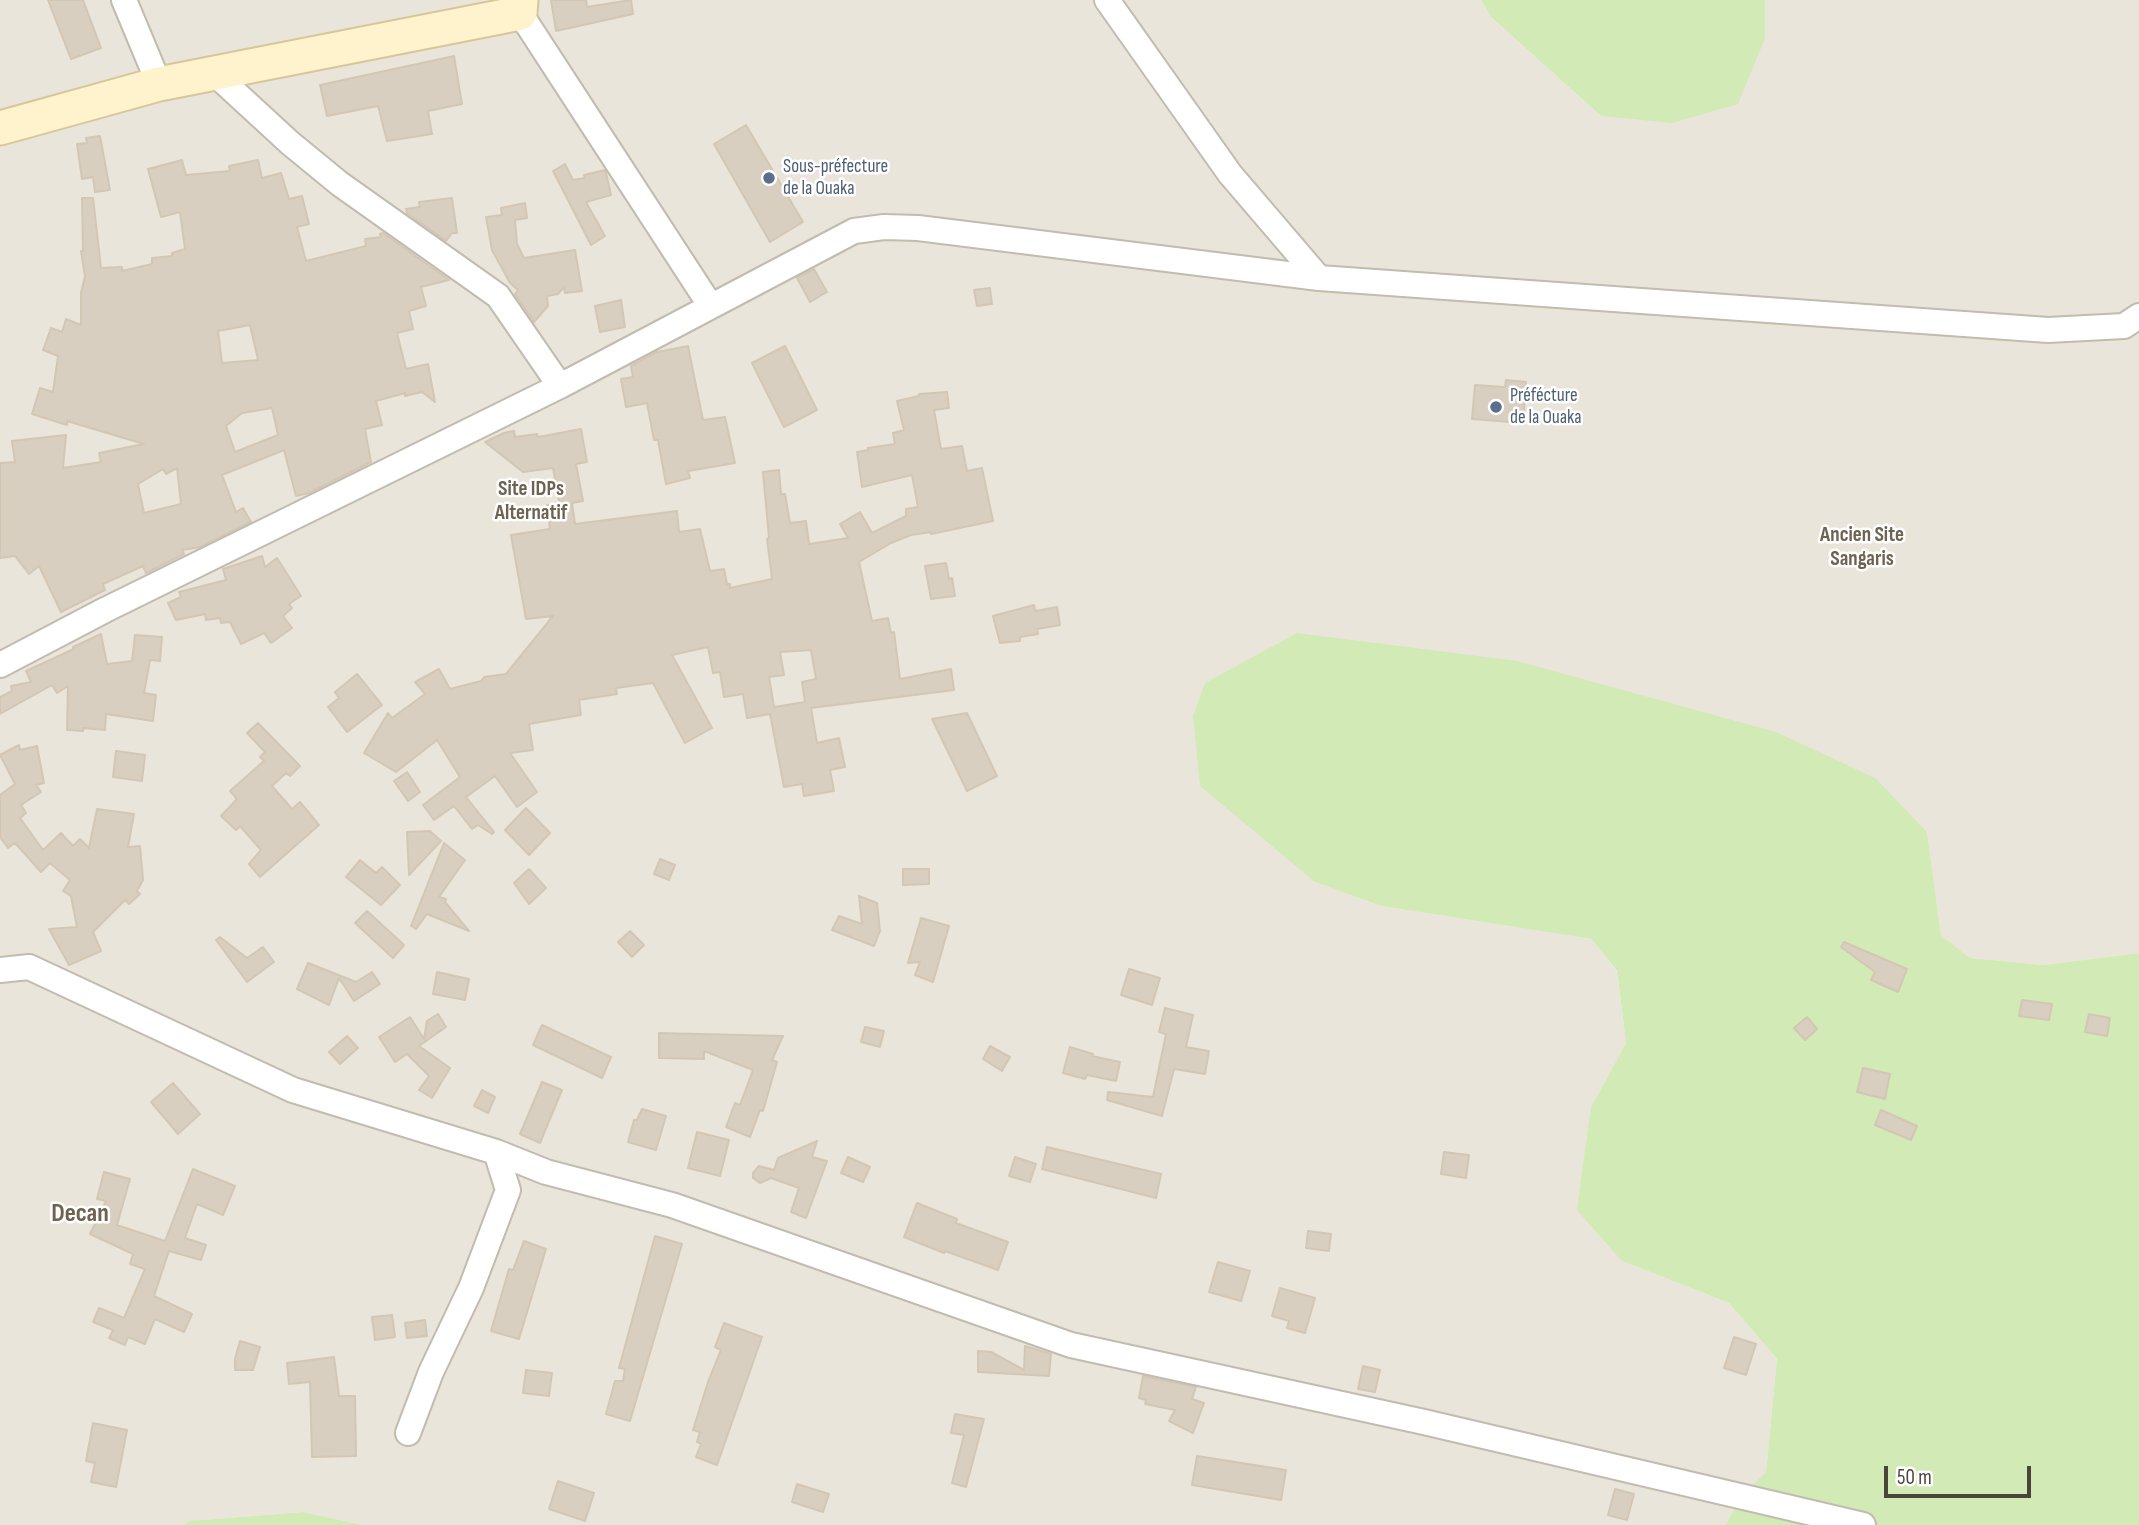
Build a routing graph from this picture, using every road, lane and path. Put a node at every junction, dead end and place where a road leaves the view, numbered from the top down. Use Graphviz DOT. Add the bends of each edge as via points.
graph roads {
  1 [pos="124,0"];
  2 [pos="1107,0"];
  3 [pos="521,6"];
  4 [pos="215,74"];
  5 [pos="159,84"];
  6 [pos="0,128"];
  7 [pos="1319,278"];
  8 [pos="710,305"];
  9 [pos="2139,316"];
  10 [pos="561,386"];
  11 [pos="0,665"];
  12 [pos="0,970"];
  13 [pos="496,1152"];
  14 [pos="408,1433"];
  15 [pos="1863,1525"];
  1 -- 5 [label="street"];
  2 -- 7 [label="street" via="1230,174"];
  3 -- 4 [label="street"];
  3 -- 8 [label="street"];
  4 -- 5 [label="street"];
  4 -- 10 [label="street" via="340,184 498,296"];
  5 -- 6 [label="street"];
  7 -- 8 [label="street" via="884,227 854,230"];
  7 -- 9 [label="street" via="2048,330 2124,326"];
  8 -- 10 [label="street"];
  10 -- 11 [label="street"];
  12 -- 13 [label="street" via="29,967 293,1090"];
  13 -- 14 [label="street" via="508,1190"];
  13 -- 15 [label="street" via="546,1172 685,1209 1071,1345"];
}
